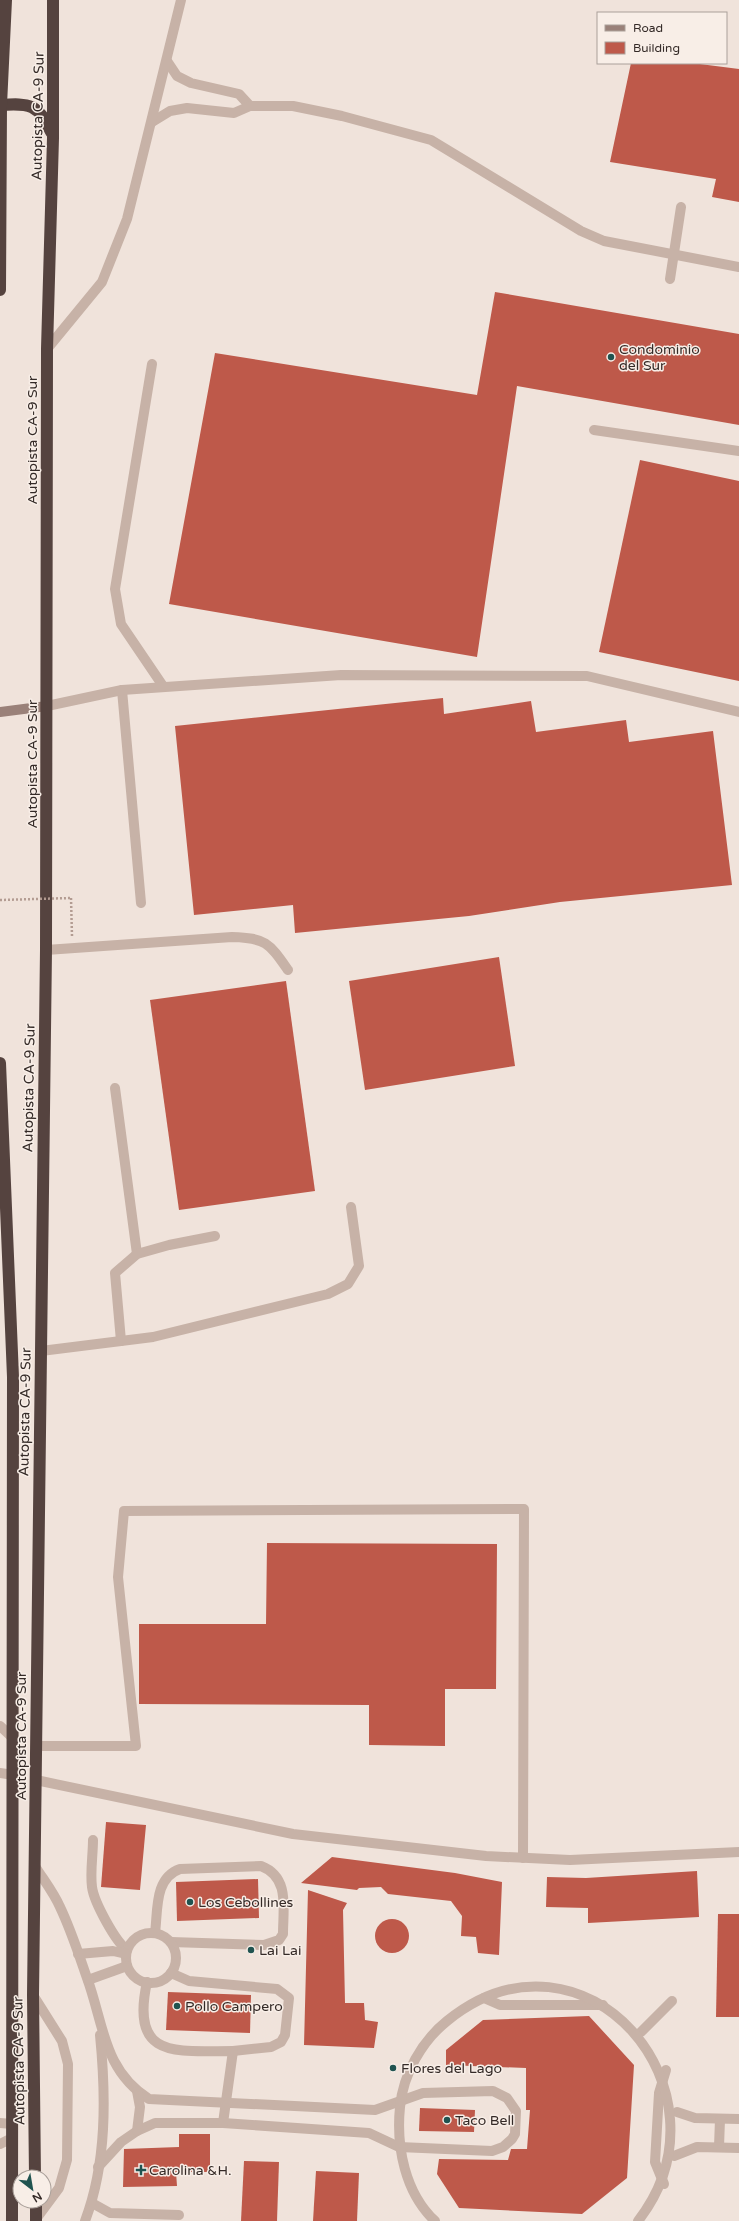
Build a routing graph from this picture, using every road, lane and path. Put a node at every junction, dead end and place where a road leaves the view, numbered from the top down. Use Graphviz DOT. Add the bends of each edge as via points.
graph roads {
  1 [pos="6,0"];
  2 [pos="54,0"];
  3 [pos="181,0"];
  4 [pos="167,61"];
  5 [pos="0,105"];
  6 [pos="250,106"];
  7 [pos="152,122"];
  8 [pos="53,138"];
  9 [pos="681,207"];
  10 [pos="674,255"];
  11 [pos="739,267"];
  12 [pos="670,279"];
  13 [pos="0,290"];
  14 [pos="47,349"];
  15 [pos="152,364"];
  16 [pos="594,430"];
  17 [pos="739,452"];
  18 [pos="163,686"];
  19 [pos="122,690"];
  20 [pos="47,706"];
  21 [pos="0,712"];
  22 [pos="739,712"];
  23 [pos="0,900"];
  24 [pos="141,903"];
  25 [pos="72,940"];
  26 [pos="46,950"];
  27 [pos="288,970"];
  28 [pos="0,1063"];
  29 [pos="115,1088"];
  30 [pos="3,1202"];
  31 [pos="351,1207"];
  32 [pos="3,1225"];
  33 [pos="215,1236"];
  34 [pos="137,1254"];
  35 [pos="121,1341"];
  36 [pos="41,1351"];
  37 [pos="0,1726"];
  38 [pos="13,1738"];
  39 [pos="36,1746"];
  40 [pos="0,1773"];
  41 [pos="14,1775"];
  42 [pos="36,1780"];
  43 [pos="93,1840"];
  44 [pos="739,1852"];
  45 [pos="523,1858"];
  46 [pos="35,1866"];
  47 [pos="155,1933"];
  48 [pos="171,1942"];
  49 [pos="127,1952"];
  50 [pos="78,1954"];
  51 [pos="127,1966"];
  52 [pos="171,1973"];
  53 [pos="88,1980"];
  54 [pos="147,1982"];
  55 [pos="33,1995"];
  56 [pos="484,1998"];
  57 [pos="672,2001"];
  58 [pos="607,2005"];
  59 [pos="99,2025"];
  60 [pos="642,2032"];
  61 [pos="233,2051"];
  62 [pos="666,2070"];
  63 [pos="137,2091"];
  64 [pos="224,2102"];
  65 [pos="400,2103"];
  66 [pos="676,2112"];
  67 [pos="720,2119"];
  68 [pos="739,2119"];
  69 [pos="223,2123"];
  70 [pos="6,2124"];
  71 [pos="136,2131"];
  72 [pos="12,2138"];
  73 [pos="0,2144"];
  74 [pos="399,2147"];
  75 [pos="719,2147"];
  76 [pos="739,2148"];
  77 [pos="674,2156"];
  78 [pos="98,2167"];
  79 [pos="35,2169"];
  80 [pos="664,2184"];
  81 [pos="92,2203"];
  82 [pos="36,2209"];
  83 [pos="179,2215"];
  84 [pos="110,2217"];
  85 [pos="36,2220"];
  86 [pos="12,2221"];
  87 [pos="85,2221"];
  88 [pos="435,2221"];
  89 [pos="638,2221"];
  1 -- 5 [label="highway"];
  2 -- 8 [label="highway, Autopista CA-9 Sur"];
  3 -- 4 [label="street"];
  4 -- 6 [label="street" via="177,76 191,83 239,94"];
  4 -- 7 [label="street"];
  5 -- 8 [label="highway" via="22,105 38,110 44,115"];
  5 -- 13 [label="highway"];
  6 -- 7 [label="street" via="234,114 187,108 170,111"];
  6 -- 10 [label="street" via="293,106 342,116 431,140 582,231 604,241"];
  7 -- 14 [label="street" via="127,219 102,282"];
  8 -- 14 [label="highway, Autopista CA-9 Sur"];
  9 -- 10 [label="street"];
  10 -- 11 [label="street"];
  10 -- 12 [label="street"];
  14 -- 20 [label="highway, Autopista CA-9 Sur"];
  15 -- 18 [label="street" via="115,589 121,624"];
  16 -- 17 [label="street"];
  18 -- 19 [label="street"];
  18 -- 22 [label="street" via="341,675 587,676"];
  19 -- 20 [label="street"];
  19 -- 24 [label="street"];
  20 -- 21 [label="main road"];
  20 -- 26 [label="highway, Autopista CA-9 Sur"];
  23 -- 25 [label="path, bridge" via="71,898"];
  26 -- 27 [label="street" via="252,937 266,943"];
  26 -- 36 [label="highway, Autopista CA-9 Sur"];
  28 -- 30 [label="highway, Autopista CA-9 Sur"];
  29 -- 34 [label="street"];
  30 -- 32 [label="highway, Autopista CA-9 Sur"];
  31 -- 35 [label="street" via="359,1266 348,1284 328,1294 153,1337"];
  32 -- 38 [label="highway, Autopista CA-9 Sur" via="12,1378"];
  33 -- 34 [label="street"];
  34 -- 35 [label="street" via="115,1273"];
  35 -- 36 [label="street"];
  36 -- 39 [label="highway, Autopista CA-9 Sur"];
  37 -- 38 [label="street"];
  38 -- 41 [label="highway, Autopista CA-9 Sur"];
  39 -- 42 [label="highway, Autopista CA-9 Sur"];
  39 -- 45 [label="street" via="136,1746 118,1577 124,1511 524,1509"];
  40 -- 41 [label="street"];
  41 -- 70 [label="highway, Autopista CA-9 Sur"];
  42 -- 45 [label="street" via="293,1834"];
  42 -- 46 [label="highway, Autopista CA-9 Sur"];
  43 -- 49 [label="street" via="92,1888 111,1932"];
  44 -- 45 [label="street" via="570,1860"];
  46 -- 50 [label="street" via="60,1907"];
  46 -- 55 [label="highway, Autopista CA-9 Sur"];
  47 -- 48 [label="street"];
  47 -- 48 [label="street" via="161,1884 172,1872 180,1869 261,1866 279,1878 282,1886 283,1934 278,1940 264,1945"];
  47 -- 49 [label="street" via="141,1935 130,1944"];
  48 -- 52 [label="street" via="176,1958"];
  49 -- 50 [label="street"];
  49 -- 51 [label="street"];
  50 -- 53 [label="street"];
  51 -- 53 [label="street"];
  51 -- 54 [label="street" via="135,1977"];
  52 -- 54 [label="street" via="160,1981"];
  52 -- 61 [label="street" via="189,1981 277,1989 290,1998 285,2034 281,2042 271,2047"];
  53 -- 59 [label="street"];
  54 -- 61 [label="street" via="142,2005 143,2021 158,2044 173,2051"];
  55 -- 79 [label="highway, Autopista CA-9 Sur"];
  55 -- 85 [label="street" via="62,2042 68,2064 67,2160 59,2188"];
  56 -- 58 [label="street" via="500,2004"];
  56 -- 58 [label="street" via="521,1988 543,1987 587,1996"];
  56 -- 65 [label="street" via="459,2012 427,2042 406,2081"];
  57 -- 60 [label="street"];
  58 -- 60 [label="street"];
  59 -- 63 [label="street" via="117,2066"];
  59 -- 78 [label="street" via="103,2096"];
  60 -- 62 [label="street"];
  61 -- 64 [label="street"];
  62 -- 66 [label="street" via="673,2090"];
  62 -- 80 [label="street" via="659,2093 655,2162"];
  63 -- 64 [label="street" via="149,2099"];
  63 -- 71 [label="street" via="140,2107"];
  64 -- 65 [label="street" via="375,2110"];
  64 -- 69 [label="street"];
  65 -- 74 [label="street"];
  65 -- 74 [label="street" via="423,2093 494,2091 507,2098 516,2111 515,2134 498,2150"];
  66 -- 67 [label="street" via="694,2118"];
  66 -- 77 [label="street"];
  67 -- 68 [label="street"];
  67 -- 75 [label="street"];
  69 -- 71 [label="street" via="155,2123"];
  69 -- 74 [label="street" via="369,2132"];
  70 -- 72 [label="highway, Autopista CA-9 Sur"];
  71 -- 78 [label="street" via="121,2142"];
  72 -- 73 [label="street"];
  72 -- 86 [label="highway, Autopista CA-9 Sur"];
  74 -- 88 [label="street" via="417,2197"];
  75 -- 76 [label="street"];
  75 -- 77 [label="street" via="697,2147"];
  77 -- 80 [label="street"];
  78 -- 81 [label="street"];
  80 -- 89 [label="street" via="650,2208"];
  81 -- 84 [label="street"];
  81 -- 87 [label="street"];
  82 -- 85 [label="highway"];
  83 -- 84 [label="street"];
}
